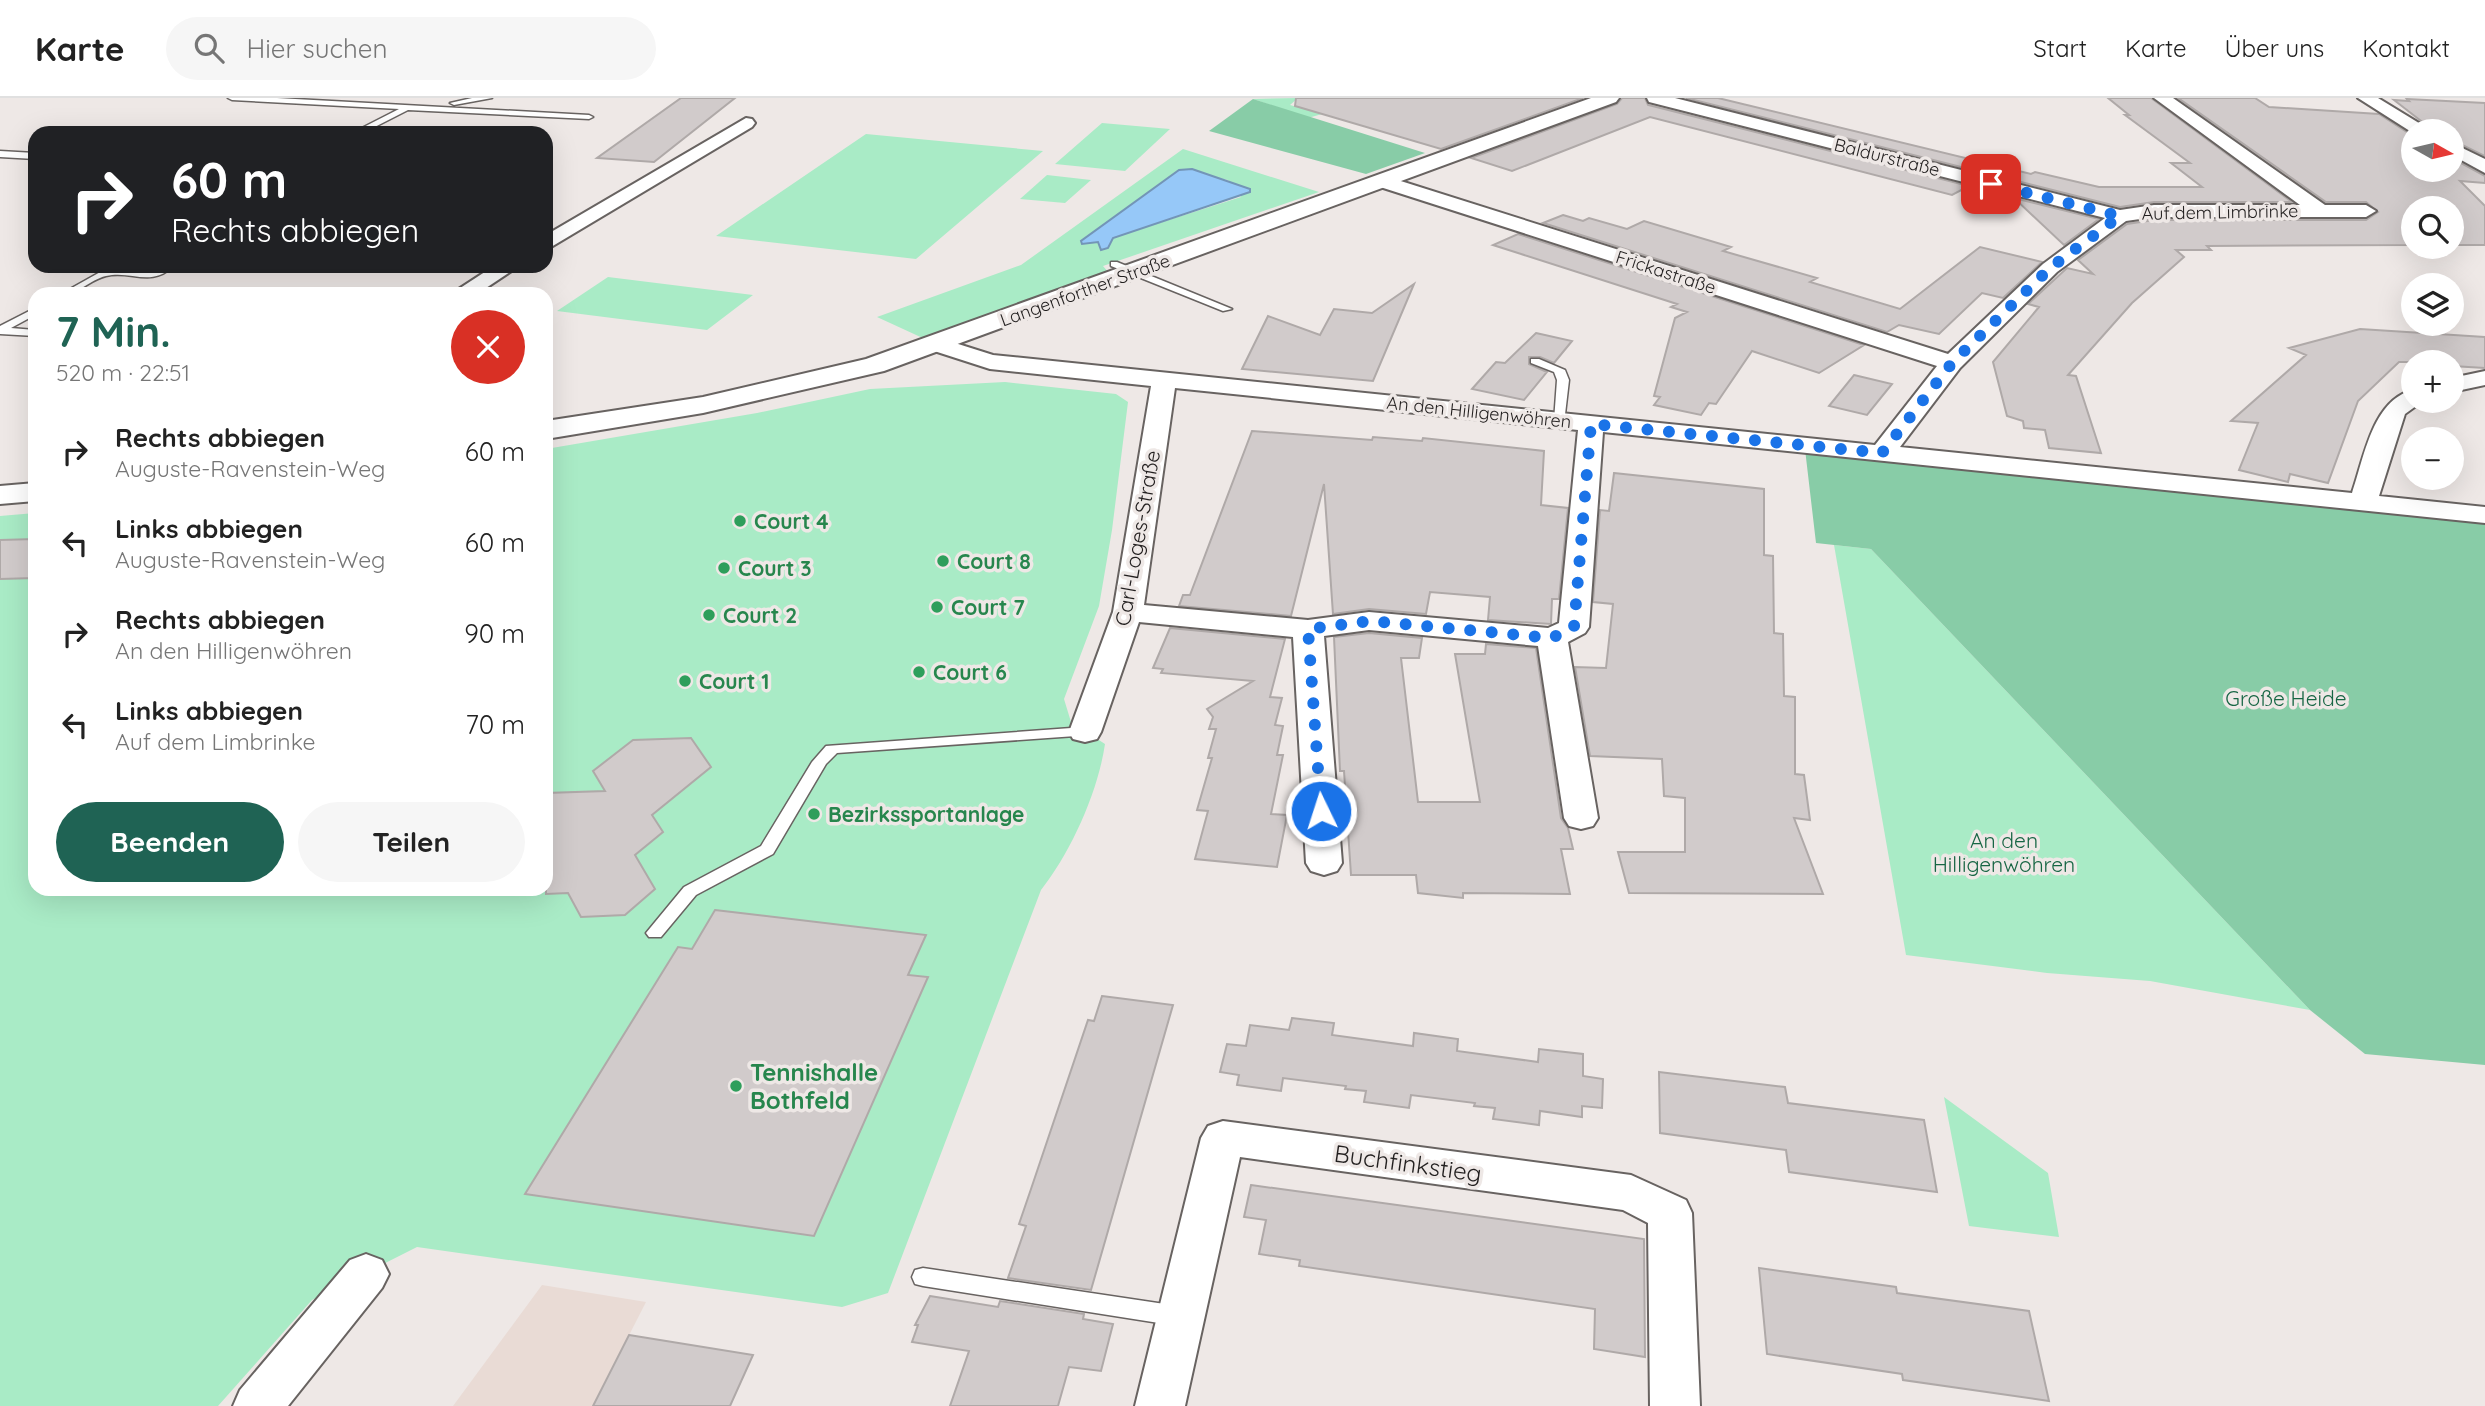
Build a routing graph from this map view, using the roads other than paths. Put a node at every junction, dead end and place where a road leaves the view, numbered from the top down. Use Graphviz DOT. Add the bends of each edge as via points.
graph roads {
  1 [pos="232,98"];
  2 [pos="488,98"];
  3 [pos="1609,98"];
  4 [pos="1655,98"];
  5 [pos="2162,98"];
  6 [pos="2366,98"];
  7 [pos="257,99"];
  8 [pos="419,108"];
  9 [pos="589,117"];
  10 [pos="2402,119"];
  11 [pos="746,123"];
  12 [pos="369,126"];
  13 [pos="0,154"];
  14 [pos="2464,155"];
  15 [pos="28,156"];
  16 [pos="2485,167"];
  17 [pos="1381,181"];
  18 [pos="2320,211"];
  19 [pos="2367,211"];
  20 [pos="2120,216"];
  21 [pos="553,240"];
  22 [pos="1125,268"];
  23 [pos="103,273"];
  24 [pos="157,273"];
  25 [pos="497,273"];
  26 [pos="78,287"];
  27 [pos="474,287"];
  28 [pos="1227,309"];
  29 [pos="28,315"];
  30 [pos="0,330"];
  31 [pos="28,332"];
  32 [pos="936,344"];
  33 [pos="1535,361"];
  34 [pos="1952,363"];
  35 [pos="2485,378"];
  36 [pos="1164,381"];
  37 [pos="2464,382"];
  38 [pos="2401,406"];
  39 [pos="1560,421"];
  40 [pos="1591,424"];
  41 [pos="553,429"];
  42 [pos="1882,453"];
  43 [pos="28,493"];
  44 [pos="0,495"];
  45 [pos="2369,503"];
  46 [pos="2485,515"];
  47 [pos="1128,612"];
  48 [pos="1308,629"];
  49 [pos="1552,638"];
  50 [pos="1085,732"];
  51 [pos="1581,818"];
  52 [pos="1324,863"];
  53 [pos="655,933"];
  54 [pos="366,1274"];
  55 [pos="923,1277"];
  56 [pos="1181,1316"];
  57 [pos="258,1406"];
  58 [pos="1160,1406"];
  59 [pos="1675,1406"];
  1 -- 7 [label="lane"];
  2 -- 8 [label="lane"];
  3 -- 17 [label="main road, Langenforther Straße"];
  4 -- 20 [label="street, Baldurstraße"];
  5 -- 18 [label="street, Auf dem Limbrinke"];
  6 -- 10 [label="street"];
  7 -- 8 [label="lane"];
  8 -- 9 [label="lane"];
  8 -- 12 [label="lane"];
  11 -- 21 [label="street"];
  13 -- 15 [label="lane"];
  14 -- 16 [label="street"];
  17 -- 22 [label="main road, Langenforther Straße"];
  17 -- 34 [label="street, Frickastraße"];
  18 -- 19 [label="street, Auf dem Limbrinke"];
  18 -- 20 [label="street, Auf dem Limbrinke" via="2154,211"];
  20 -- 34 [label="street, Auf dem Limbrinke" via="2050,268"];
  22 -- 28 [label="lane"];
  22 -- 32 [label="main road, Langenforther Straße"];
  23 -- 24 [label="lane"];
  23 -- 26 [label="lane"];
  25 -- 27 [label="street"];
  29 -- 30 [label="lane"];
  30 -- 31 [label="lane"];
  32 -- 36 [label="street, An den Hilligenwöhren" via="990,362"];
  32 -- 41 [label="main road, Langenforther Straße" via="820,380 703,405"];
  33 -- 39 [label="lane" via="1559,370 1563,380"];
  34 -- 42 [label="street, Auf dem Limbrinke"];
  35 -- 37 [label="street"];
  36 -- 39 [label="street, An den Hilligenwöhren"];
  36 -- 47 [label="street, Carl-Loges-Straße"];
  38 -- 45 [label="street" via="2394,411 2365,494"];
  39 -- 40 [label="street, An den Hilligenwöhren"];
  40 -- 42 [label="street, An den Hilligenwöhren"];
  40 -- 49 [label="street" via="1574,627"];
  42 -- 45 [label="street, An den Hilligenwöhren"];
  43 -- 44 [label="main road"];
  45 -- 46 [label="street, An den Hilligenwöhren"];
  47 -- 48 [label="street"];
  47 -- 50 [label="street, Carl-Loges-Straße"];
  48 -- 49 [label="street" via="1370,621"];
  48 -- 52 [label="street"];
  49 -- 51 [label="street"];
  50 -- 53 [label="lane" via="832,749 767,850 690,891"];
  54 -- 57 [label="street"];
  55 -- 56 [label="lane"];
  56 -- 58 [label="street, Buchfinkstieg"];
  56 -- 59 [label="street, Buchfinkstieg" via="1223,1138 1631,1193 1670,1213"];
}
